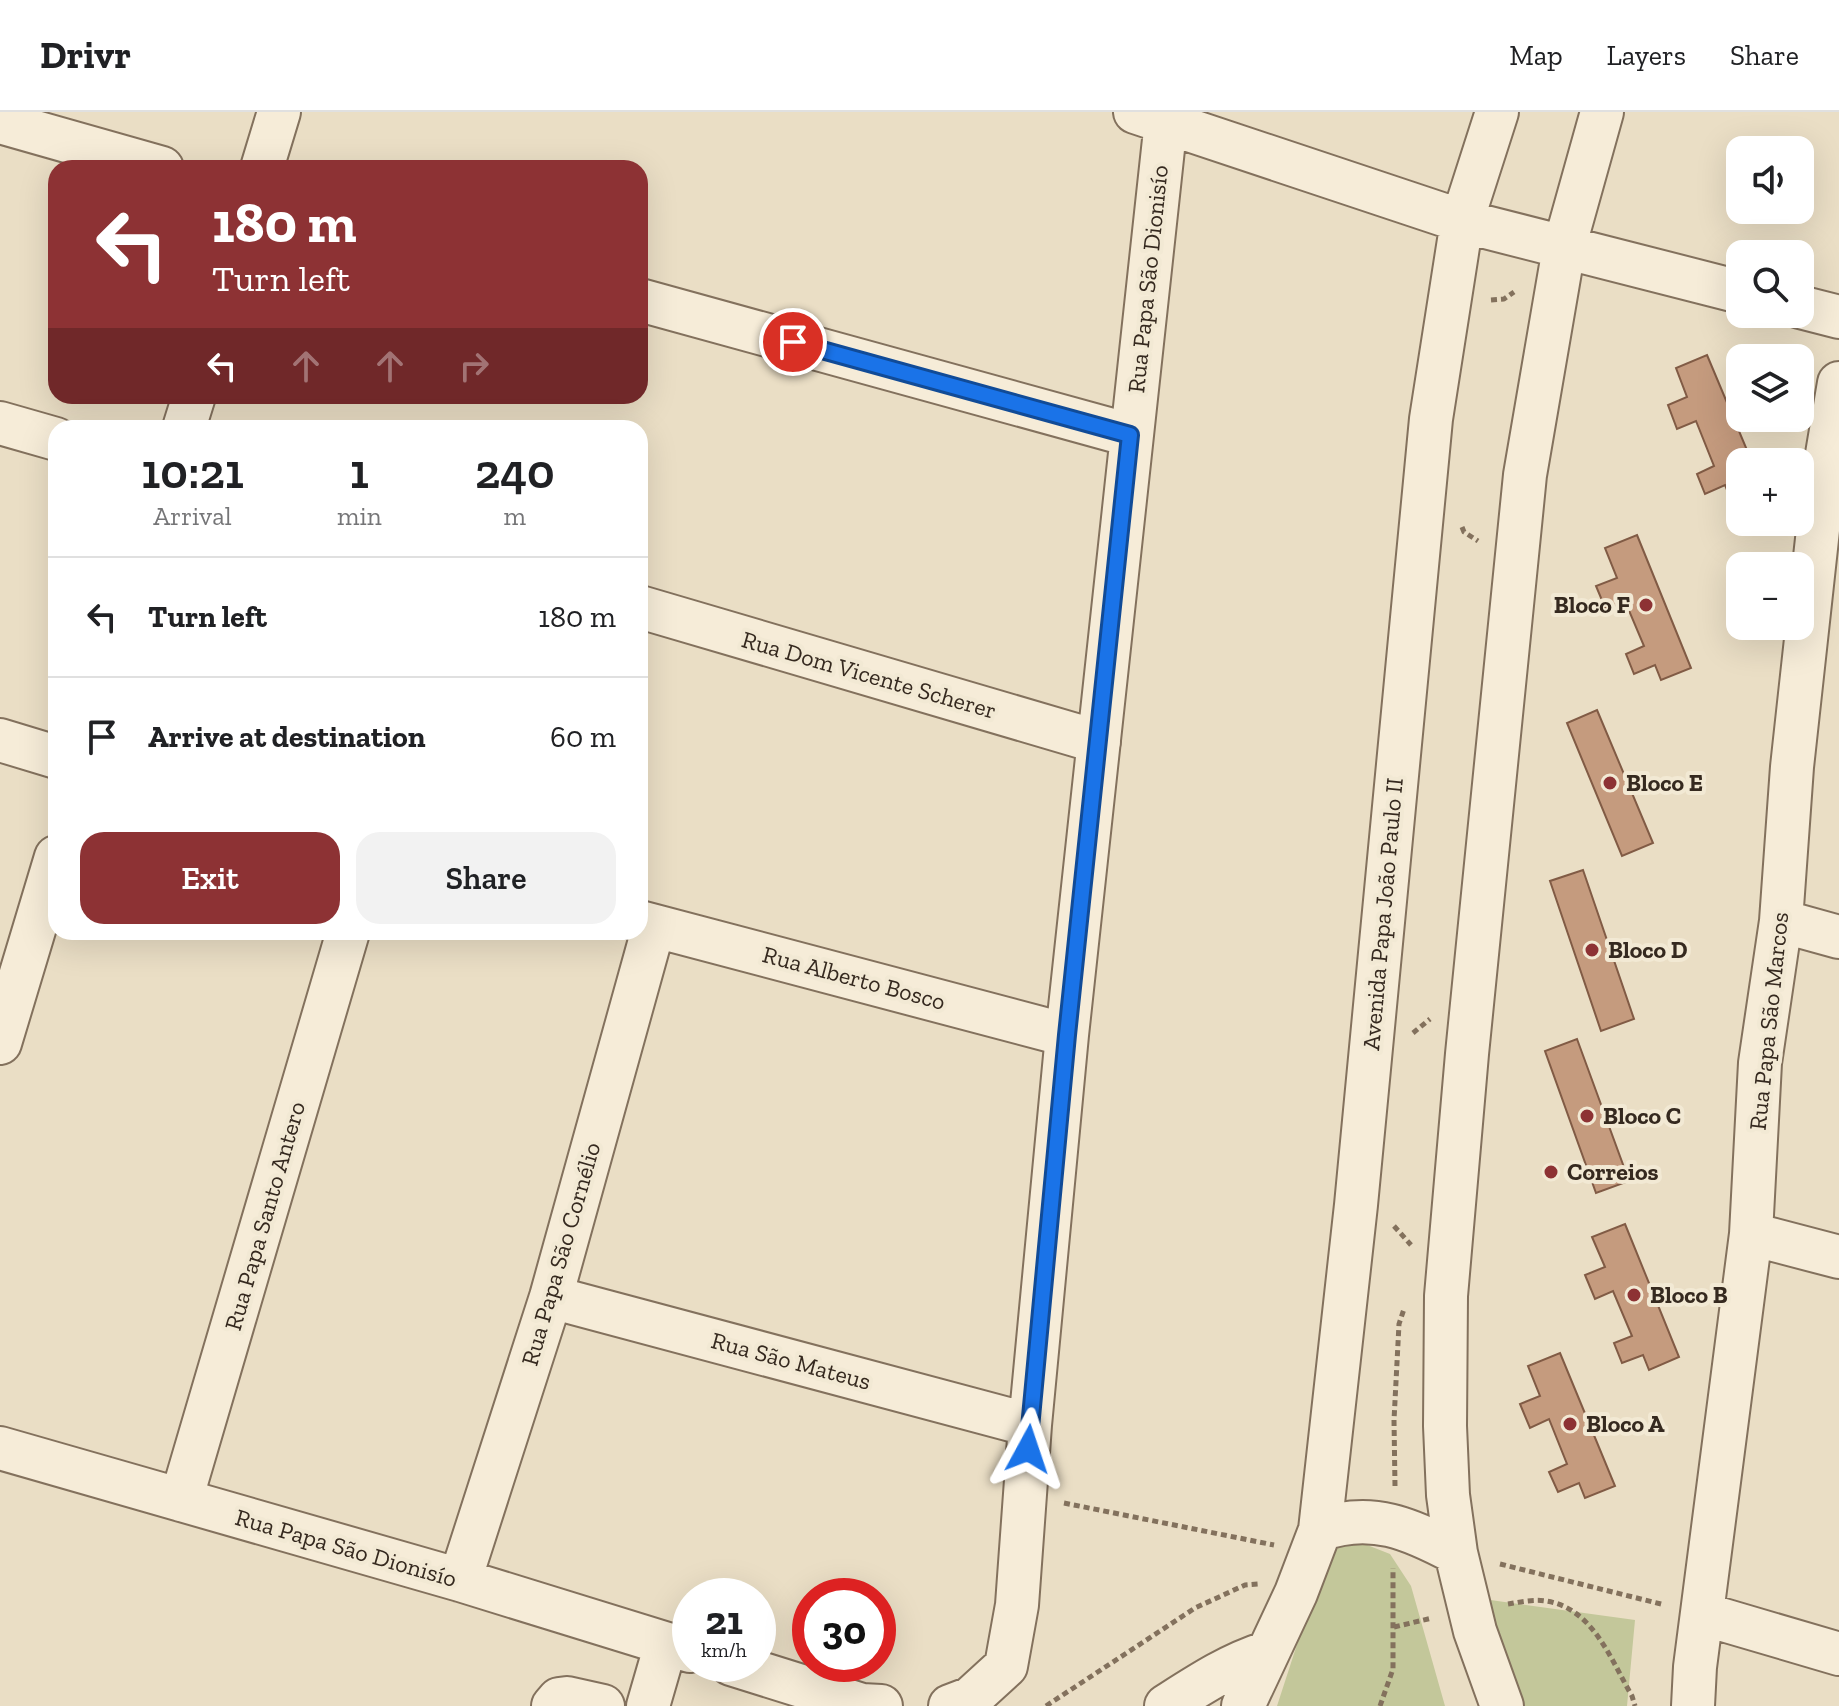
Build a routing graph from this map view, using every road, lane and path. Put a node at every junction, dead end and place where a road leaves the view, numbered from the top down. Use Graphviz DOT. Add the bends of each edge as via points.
graph roads {
  1 [pos="279,112"];
  2 [pos="1497,112"];
  3 [pos="1602,112"];
  4 [pos="1156,115"];
  5 [pos="0,122"];
  6 [pos="134,160"];
  7 [pos="264,160"];
  8 [pos="1462,221"];
  9 [pos="1544,243"];
  10 [pos="1726,288"];
  11 [pos="648,302"];
  12 [pos="1484,310"];
  13 [pos="1814,311"];
  14 [pos="1839,317"];
  15 [pos="1839,383"];
  16 [pos="0,423"];
  17 [pos="1130,435"];
  18 [pos="48,437"];
  19 [pos="1460,522"];
  20 [pos="1486,548"];
  21 [pos="648,609"];
  22 [pos="1824,621"];
  23 [pos="0,740"];
  24 [pos="1099,742"];
  25 [pos="48,755"];
  26 [pos="48,884"];
  27 [pos="1781,921"];
  28 [pos="648,924"];
  29 [pos="1839,937"];
  30 [pos="346,940"];
  31 [pos="643,940"];
  32 [pos="1433,1016"];
  33 [pos="1067,1035"];
  34 [pos="1405,1041"];
  35 [pos="0,1043"];
  36 [pos="1393,1224"];
  37 [pos="1751,1234"];
  38 [pos="1416,1252"];
  39 [pos="1839,1257"];
  40 [pos="551,1297"];
  41 [pos="1412,1302"];
  42 [pos="1030,1425"];
  43 [pos="0,1448"];
  44 [pos="1024,1495"];
  45 [pos="181,1500"];
  46 [pos="1394,1524"];
  47 [pos="1316,1542"];
  48 [pos="1456,1553"];
  49 [pos="460,1580"];
  50 [pos="1296,1593"];
  51 [pos="1469,1610"];
  52 [pos="1703,1614"];
  53 [pos="672,1646"];
  54 [pos="1266,1653"];
  55 [pos="1839,1654"];
  56 [pos="672,1660"];
  57 [pos="776,1678"];
  58 [pos="553,1706"];
  59 [pos="603,1706"];
  60 [pos="648,1706"];
  61 [pos="881,1706"];
  62 [pos="950,1706"];
  63 [pos="1046,1706"];
  64 [pos="1166,1706"];
  65 [pos="1243,1706"];
  66 [pos="1380,1706"];
  67 [pos="1502,1706"];
  68 [pos="1635,1706"];
  69 [pos="1693,1706"];
  1 -- 7 [label="street"];
  2 -- 8 [label="street, Avenida Papa João Paulo II"];
  3 -- 9 [label="street"];
  4 -- 8 [label="street"];
  4 -- 17 [label="street, Rua Papa São Dionisío"];
  5 -- 6 [label="street"];
  8 -- 9 [label="street"];
  8 -- 47 [label="street, Avenida Papa João Paulo II" via="1431,419 1356,1205"];
  9 -- 10 [label="street"];
  9 -- 12 [label="path" via="1514,292 1491,300"];
  9 -- 48 [label="street" via="1447,1281 1445,1426"];
  11 -- 17 [label="street"];
  13 -- 14 [label="street"];
  15 -- 22 [label="street, Rua Papa São Marcos" via="1825,466"];
  16 -- 18 [label="street"];
  17 -- 24 [label="street, Rua Papa São Dionisío"];
  19 -- 20 [label="path" via="1464,532"];
  21 -- 24 [label="street, Rua Dom Vicente Scherer"];
  22 -- 27 [label="street, Rua Papa São Marcos" via="1792,767"];
  23 -- 25 [label="street"];
  24 -- 33 [label="street, Rua Papa São Dionisío"];
  26 -- 35 [label="street"];
  27 -- 29 [label="street"];
  27 -- 37 [label="street, Rua Papa São Marcos" via="1760,1063"];
  28 -- 33 [label="street, Rua Alberto Bosco"];
  30 -- 45 [label="street, Rua Papa Santo Antero"];
  31 -- 40 [label="street, Rua Papa São Cornélio"];
  32 -- 34 [label="path, Avenida Papa João Paulo II"];
  33 -- 42 [label="street, Rua Papa São Dionisío"];
  36 -- 38 [label="path"];
  37 -- 39 [label="street"];
  37 -- 52 [label="street, Rua Papa São Marcos"];
  40 -- 42 [label="street, Rua São Mateus"];
  40 -- 49 [label="street, Rua Papa São Cornélio"];
  41 -- 46 [label="path" via="1403,1309 1399,1324"];
  42 -- 44 [label="street, Rua Papa São Dionisío"];
  43 -- 45 [label="street, Rua Papa São Dionisío"];
  44 -- 47 [label="path"];
  44 -- 62 [label="street, Rua Papa São Dionisío" via="1017,1605 1006,1666 971,1698"];
  45 -- 49 [label="street, Rua Papa São Dionisío"];
  46 -- 47 [label="street" via="1355,1522"];
  46 -- 48 [label="street"];
  46 -- 66 [label="path" via="1393,1669"];
  47 -- 50 [label="street, Avenida Papa João Paulo II"];
  48 -- 51 [label="street"];
  48 -- 52 [label="path"];
  49 -- 53 [label="street, Rua Papa São Dionisío"];
  50 -- 54 [label="street, Avenida Papa João Paulo II"];
  50 -- 63 [label="path" via="1272,1582 1245,1585 1195,1608"];
  51 -- 67 [label="street"];
  51 -- 68 [label="path" via="1542,1600 1575,1611 1590,1625"];
  52 -- 55 [label="street"];
  52 -- 69 [label="street, Rua Papa São Marcos"];
  54 -- 64 [label="street" via="1238,1663"];
  54 -- 65 [label="street, Avenida Papa João Paulo II"];
  56 -- 60 [label="street"];
  57 -- 61 [label="street"];
  58 -- 59 [label="street" via="567,1698"];
}
